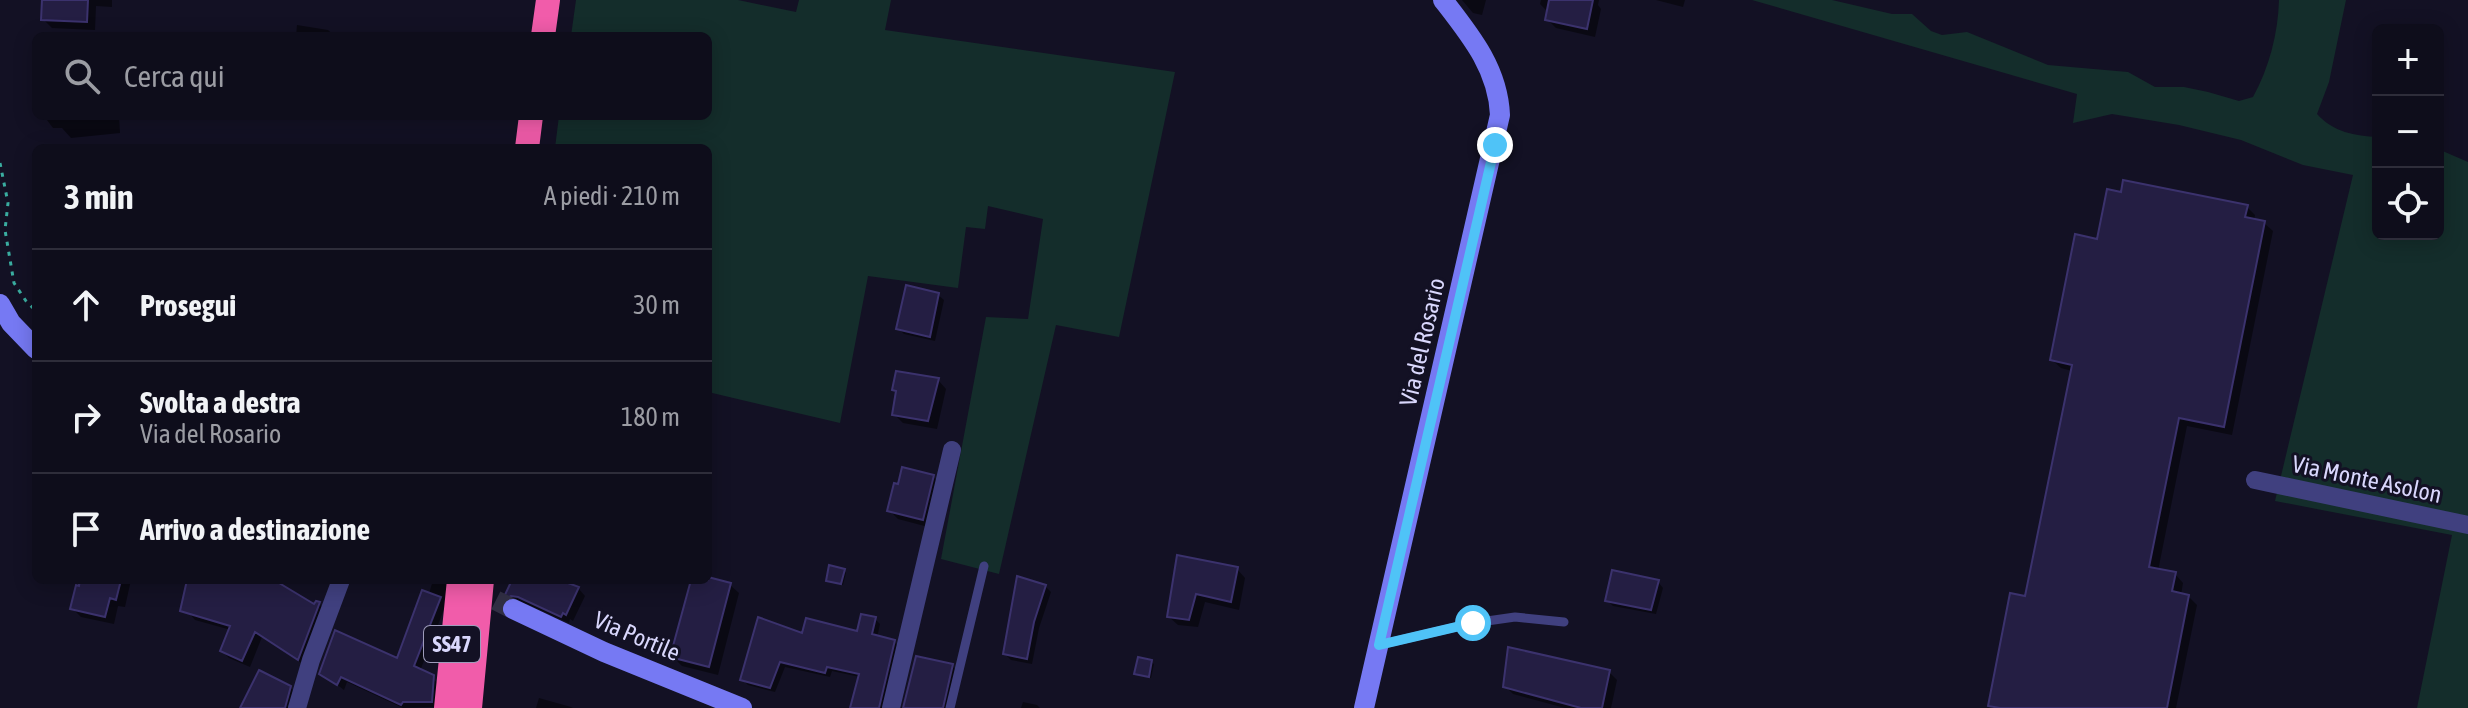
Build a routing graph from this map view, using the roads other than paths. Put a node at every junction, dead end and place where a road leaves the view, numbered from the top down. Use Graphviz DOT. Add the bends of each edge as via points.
graph roads {
  1 [pos="548,0"];
  2 [pos="1443,0"];
  3 [pos="544,32"];
  4 [pos="530,120"];
  5 [pos="528,144"];
  6 [pos="0,304"];
  7 [pos="0,333"];
  8 [pos="32,345"];
  9 [pos="32,347"];
  10 [pos="952,450"];
  11 [pos="2255,480"];
  12 [pos="2468,525"];
  13 [pos="984,566"];
  14 [pos="340,584"];
  15 [pos="459,584"];
  16 [pos="482,584"];
  17 [pos="513,609"];
  18 [pos="1564,622"];
  19 [pos="1379,645"];
  20 [pos="297,708"];
  21 [pos="446,708"];
  22 [pos="470,708"];
  23 [pos="742,708"];
  24 [pos="891,708"];
  25 [pos="950,708"];
  26 [pos="1364,708"];
  1 -- 3 [label="highway"];
  2 -- 19 [label="street, Via del Rosario" via="1475,41 1499,91 1500,115"];
  4 -- 5 [label="highway"];
  6 -- 8 [label="street"];
  7 -- 9 [label="street"];
  10 -- 24 [label="street"];
  11 -- 12 [label="street, Via Monte Asolon"];
  13 -- 25 [label="lane"];
  14 -- 20 [label="street"];
  15 -- 21 [label="highway, SS47"];
  16 -- 22 [label="highway, SS47"];
  17 -- 23 [label="street, Via Portile"];
  18 -- 19 [label="lane" via="1515,617"];
  19 -- 26 [label="street, Via del Rosario"];
}
